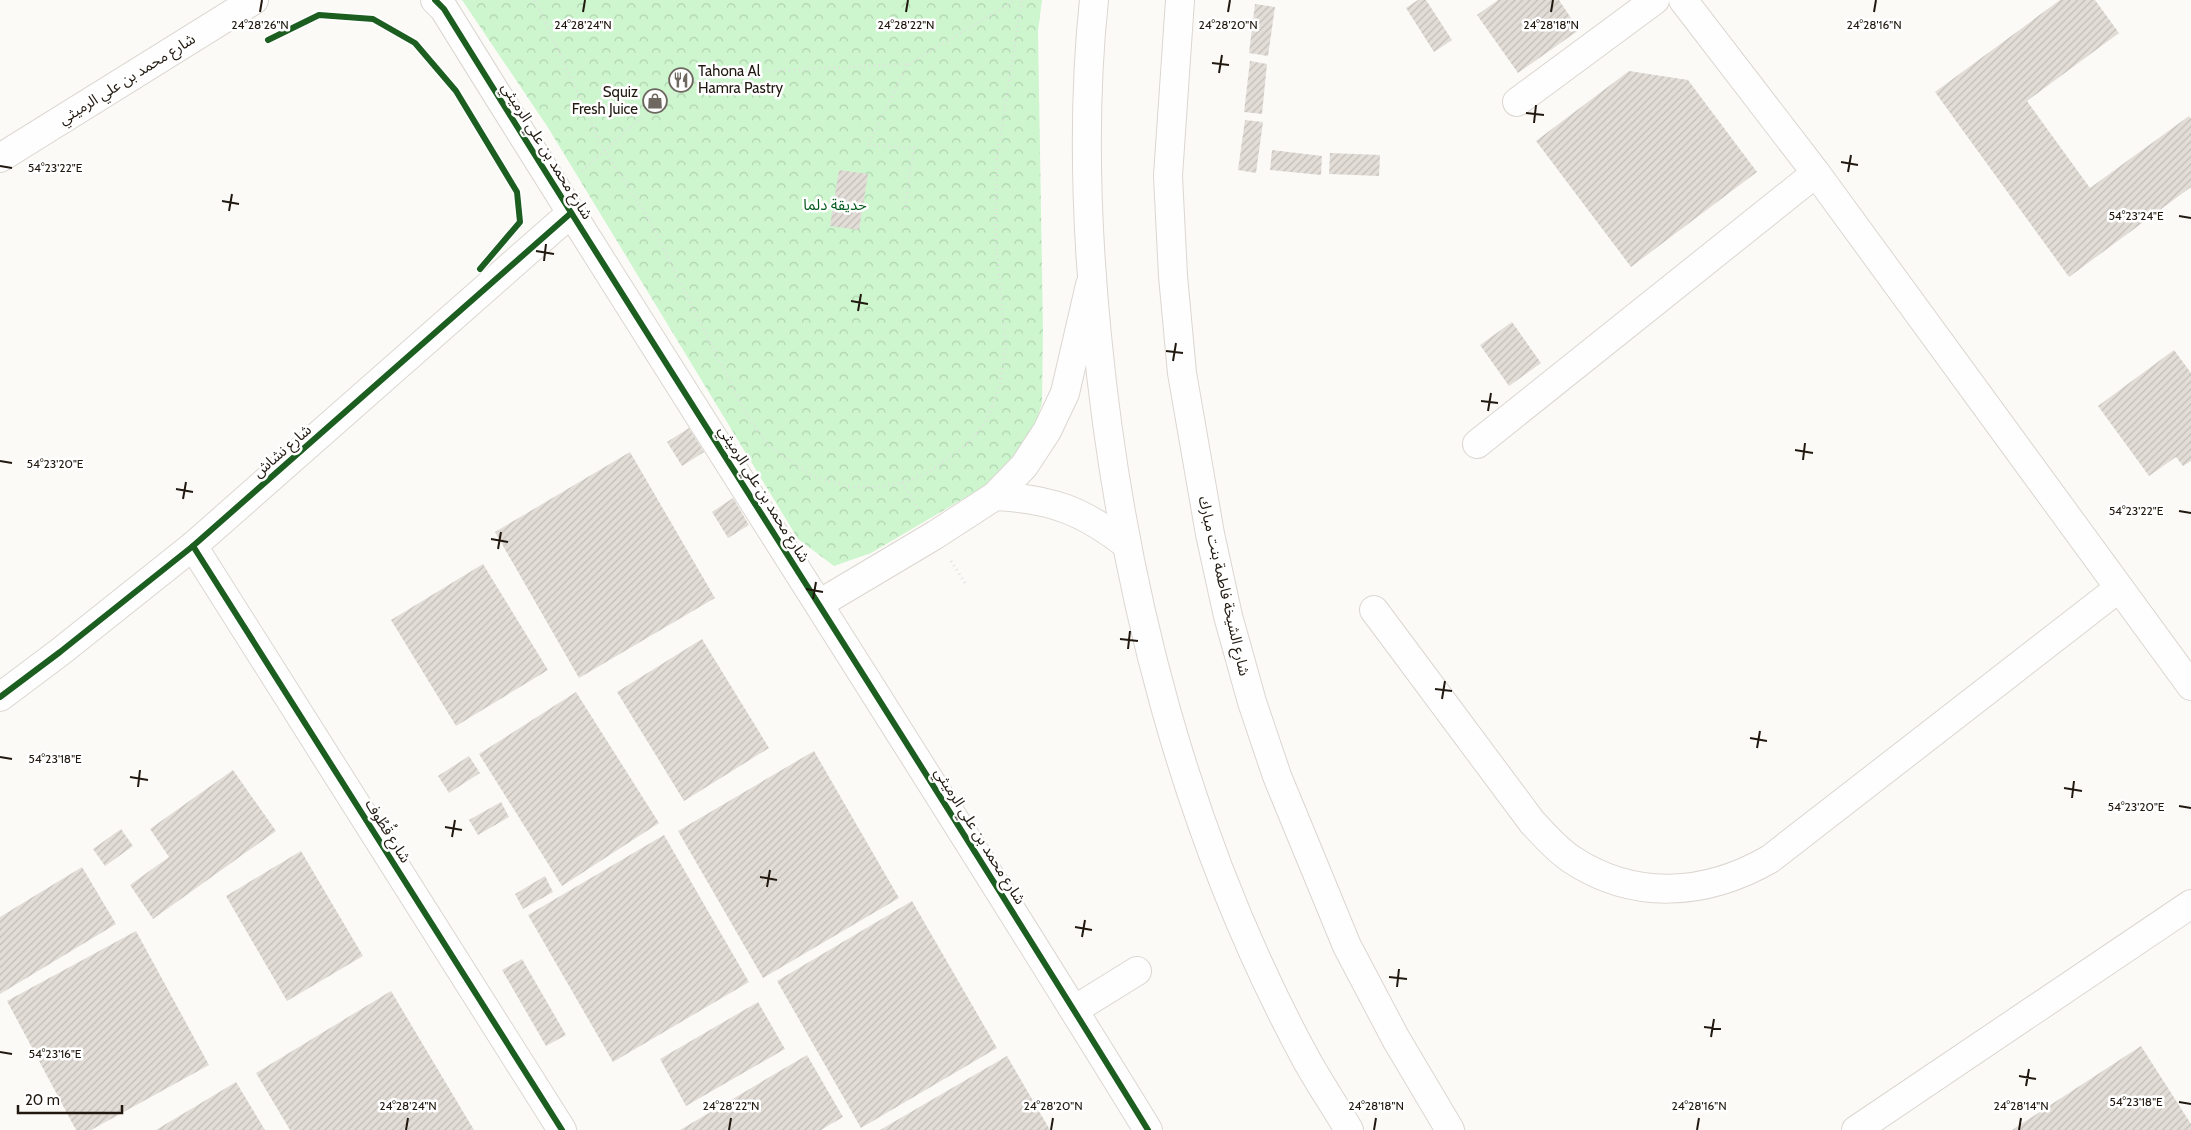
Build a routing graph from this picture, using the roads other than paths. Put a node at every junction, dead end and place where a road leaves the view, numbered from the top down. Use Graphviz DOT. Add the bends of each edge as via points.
graph roads {
  1 [pos="254,0"];
  2 [pos="435,0"];
  3 [pos="1094,0"];
  4 [pos="1180,0"];
  5 [pos="1655,0"];
  6 [pos="1683,0"];
  7 [pos="1517,102"];
  8 [pos="0,158"];
  9 [pos="1816,173"];
  10 [pos="564,203"];
  11 [pos="1091,279"];
  12 [pos="1477,444"];
  13 [pos="995,496"];
  14 [pos="1127,545"];
  15 [pos="193,546"];
  16 [pos="2119,588"];
  17 [pos="819,604"];
  18 [pos="1374,610"];
  19 [pos="2191,686"];
  20 [pos="0,697"];
  21 [pos="2191,904"];
  22 [pos="1137,971"];
  23 [pos="1074,1010"];
  24 [pos="562,1130"];
  25 [pos="1148,1130"];
  26 [pos="1349,1130"];
  27 [pos="1450,1130"];
  28 [pos="1856,1130"];
  1 -- 8 [label="street, شارع محمد بن علي الرميثي"];
  2 -- 10 [label="street, شارع محمد بن علي الرميثي" via="444,9"];
  3 -- 11 [label="street" via="1085,149"];
  4 -- 27 [label="street, شارع الشيخة فاطمة بنت مبارك" via="1168,176 1173,276 1183,382 1228,616 1277,776 1347,946 1396,1039"];
  5 -- 7 [label="street"];
  6 -- 9 [label="street"];
  9 -- 12 [label="street"];
  9 -- 16 [label="street"];
  10 -- 15 [label="street, شارع نشاش"];
  10 -- 17 [label="street, شارع محمد بن علي الرميثي"];
  11 -- 13 [label="street" via="1065,393 1047,431 1024,466"];
  11 -- 14 [label="street" via="1101,383"];
  13 -- 14 [label="street" via="1052,503 1104,527"];
  13 -- 17 [label="street"];
  14 -- 26 [label="street" via="1172,729 1209,841 1253,952 1306,1059"];
  15 -- 20 [label="street, شارع نشاش"];
  15 -- 24 [label="street, شارع قُطُوف"];
  16 -- 18 [label="street" via="1770,859 1723,881 1671,889 1644,887 1594,872 1550,842"];
  16 -- 19 [label="street"];
  17 -- 23 [label="street, شارع محمد بن علي الرميثي"];
  21 -- 28 [label="street"];
  22 -- 23 [label="street"];
  23 -- 25 [label="street, شارع محمد بن علي الرميثي"];
}
